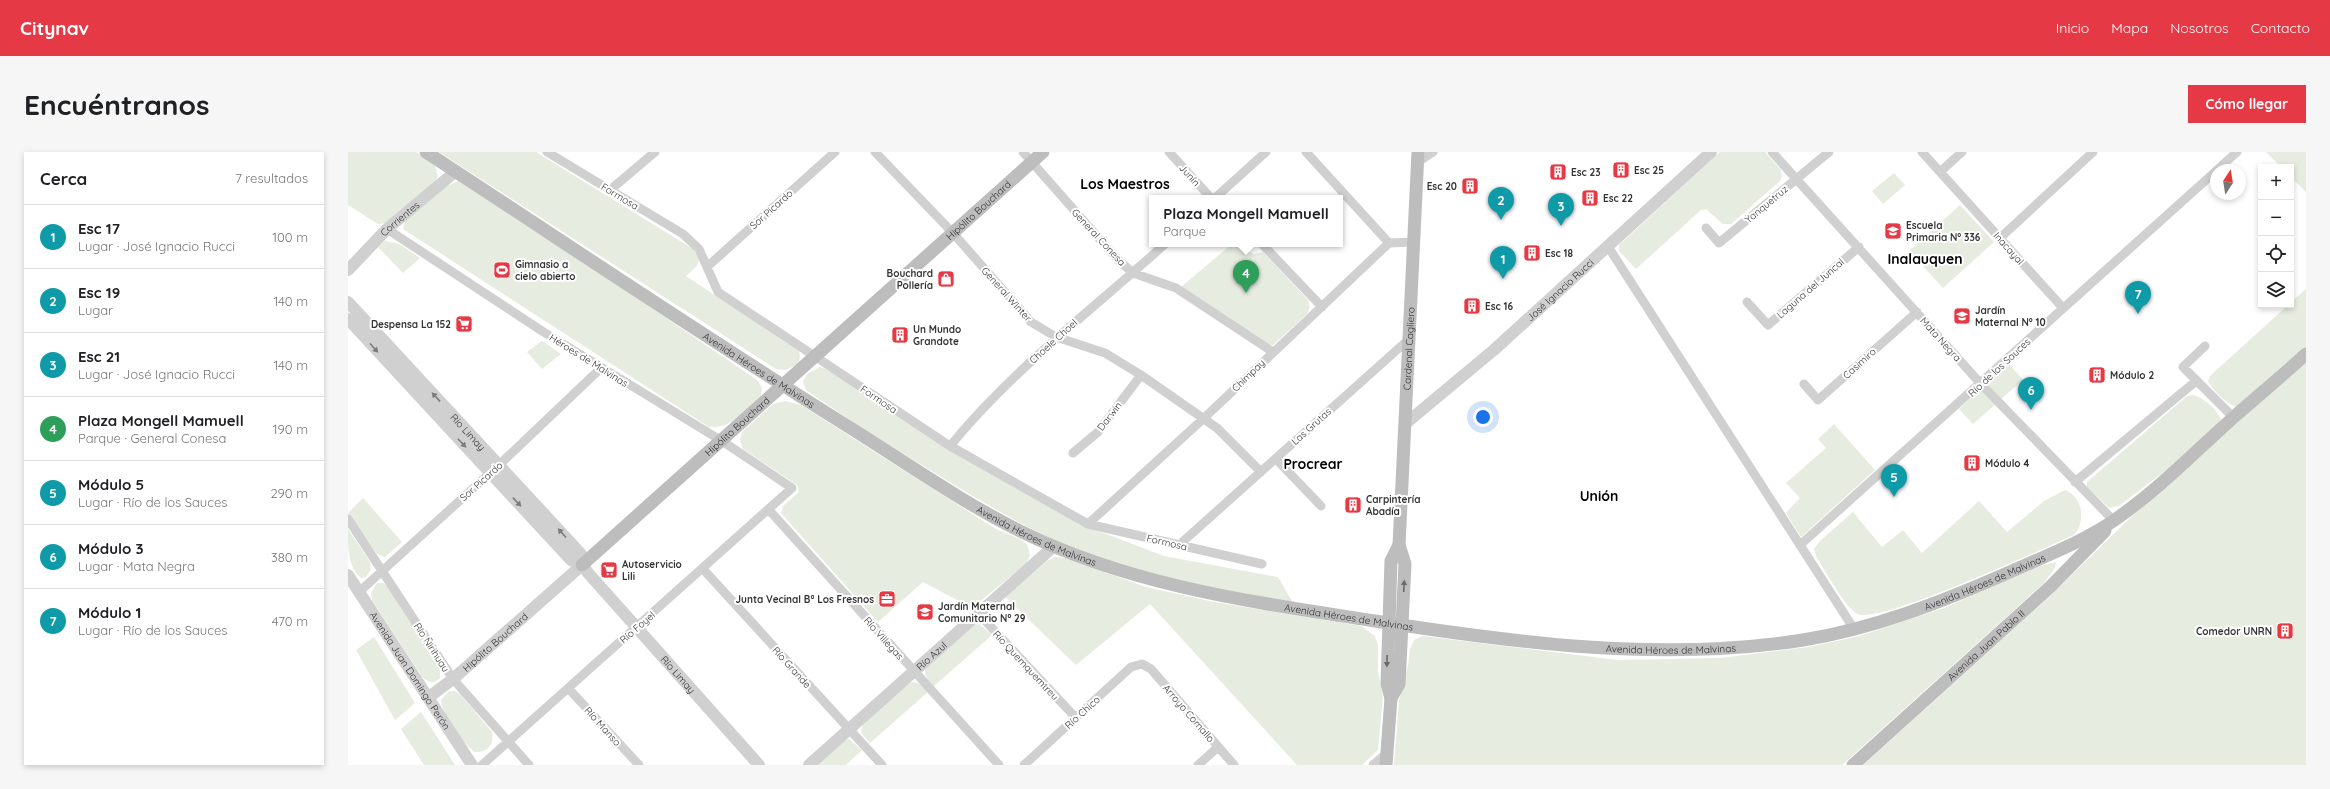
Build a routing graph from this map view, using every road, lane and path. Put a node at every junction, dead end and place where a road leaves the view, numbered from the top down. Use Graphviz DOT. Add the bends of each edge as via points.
graph roads {
  1 [pos="426,152"];
  2 [pos="547,152"];
  3 [pos="655,152"];
  4 [pos="835,152"];
  5 [pos="875,152"];
  6 [pos="1023,152"];
  7 [pos="1043,152"];
  8 [pos="1169,152"];
  9 [pos="1266,152"];
  10 [pos="1306,152"];
  11 [pos="1433,152"];
  12 [pos="1711,152"];
  13 [pos="1772,152"];
  14 [pos="1829,152"];
  15 [pos="1922,152"];
  16 [pos="1962,152"];
  17 [pos="2094,152"];
  18 [pos="2237,152"];
  19 [pos="1418,157"];
  20 [pos="1032,162"];
  21 [pos="2223,164"];
  22 [pos="456,171"];
  23 [pos="1940,172"];
  24 [pos="2210,175"];
  25 [pos="1797,180"];
  26 [pos="610,190"];
  27 [pos="1208,195"];
  28 [pos="1218,195"];
  29 [pos="1706,228"];
  30 [pos="387,230"];
  31 [pos="953,233"];
  32 [pos="2000,238"];
  33 [pos="1414,242"];
  34 [pos="1390,243"];
  35 [pos="1607,245"];
  36 [pos="1162,247"];
  37 [pos="1265,247"];
  38 [pos="1858,247"];
  39 [pos="708,266"];
  40 [pos="348,270"];
  41 [pos="1133,272"];
  42 [pos="348,302"];
  43 [pos="1747,302"];
  44 [pos="1322,307"];
  45 [pos="2063,308"];
  46 [pos="1917,312"];
  47 [pos="348,319"];
  48 [pos="1056,337"];
  49 [pos="1408,340"];
  50 [pos="2205,346"];
  51 [pos="1273,352"];
  52 [pos="2306,354"];
  53 [pos="816,356"];
  54 [pos="601,368"];
  55 [pos="415,374"];
  56 [pos="1141,374"];
  57 [pos="2196,381"];
  58 [pos="406,383"];
  59 [pos="1804,384"];
  60 [pos="1981,384"];
  61 [pos="783,386"];
  62 [pos="2234,418"];
  63 [pos="1203,419"];
  64 [pos="1405,424"];
  65 [pos="722,441"];
  66 [pos="950,446"];
  67 [pos="1073,453"];
  68 [pos="1276,459"];
  69 [pos="495,469"];
  70 [pos="1261,472"];
  71 [pos="2075,482"];
  72 [pos="792,488"];
  73 [pos="1321,506"];
  74 [pos="769,510"];
  75 [pos="348,519"];
  76 [pos="2114,521"];
  77 [pos="1088,524"];
  78 [pos="1179,545"];
  79 [pos="1399,545"];
  80 [pos="1800,545"];
  81 [pos="1054,546"];
  82 [pos="1262,564"];
  83 [pos="582,565"];
  84 [pos="703,569"];
  85 [pos="382,570"];
  86 [pos="348,575"];
  87 [pos="359,592"];
  88 [pos="977,612"];
  89 [pos="1388,623"];
  90 [pos="1402,625"];
  91 [pos="637,627"];
  92 [pos="1854,629"];
  93 [pos="1142,664"];
  94 [pos="914,671"];
  95 [pos="453,679"];
  96 [pos="568,688"];
  97 [pos="429,697"];
  98 [pos="1391,698"];
  99 [pos="1076,718"];
  100 [pos="849,728"];
  101 [pos="509,741"];
  102 [pos="1218,747"];
  103 [pos="1386,759"];
  104 [pos="472,765"];
  105 [pos="482,765"];
  106 [pos="529,765"];
  107 [pos="639,765"];
  108 [pos="759,765"];
  109 [pos="809,765"];
  110 [pos="882,765"];
  111 [pos="999,765"];
  112 [pos="1024,765"];
  113 [pos="1198,765"];
  114 [pos="1234,765"];
  115 [pos="1373,765"];
  116 [pos="1853,765"];
  1 -- 22 [label="main road, Avenida Héroes de Malvinas"];
  2 -- 26 [label="street, Formosa"];
  3 -- 26 [label="street"];
  4 -- 39 [label="street, Sor Picardo"];
  5 -- 31 [label="street, General Winter"];
  6 -- 20 [label="street, General Conesa"];
  7 -- 20 [label="main road, Hipólito Bouchard"];
  8 -- 27 [label="street, Junín"];
  9 -- 28 [label="street"];
  10 -- 34 [label="street"];
  11 -- 19 [label="street"];
  12 -- 35 [label="street, José Ignacio Rucci"];
  13 -- 25 [label="street, Mata Negra"];
  14 -- 25 [label="street, Yanquetruz"];
  15 -- 23 [label="street, Inacayal"];
  16 -- 23 [label="street"];
  17 -- 32 [label="street"];
  18 -- 21 [label="street, Río de los Sauces"];
  19 -- 33 [label="main road, Cardenal Cagliero"];
  20 -- 31 [label="main road, Hipólito Bouchard"];
  20 -- 41 [label="street, General Conesa" via="1118,260"];
  22 -- 30 [label="street, Corrientes"];
  22 -- 61 [label="main road, Avenida Héroes de Malvinas"];
  23 -- 32 [label="street, Inacayal"];
  24 -- 45 [label="street, Río de los Sauces"];
  25 -- 29 [label="street, Yanquetruz" via="1719,243"];
  25 -- 38 [label="street, Mata Negra"];
  26 -- 39 [label="street, Formosa" via="683,234 699,249"];
  30 -- 40 [label="street, Corrientes"];
  30 -- 54 [label="street, Héroes de Malvinas"];
  31 -- 48 [label="street, General Winter" via="1031,322"];
  31 -- 53 [label="main road, Hipólito Bouchard"];
  32 -- 45 [label="street, Inacayal"];
  33 -- 34 [label="street"];
  33 -- 49 [label="main road, Cardenal Cagliero"];
  34 -- 44 [label="street, Chimpay"];
  35 -- 64 [label="street, José Ignacio Rucci" via="1495,349"];
  35 -- 80 [label="street"];
  36 -- 41 [label="street, Choele Choel"];
  37 -- 44 [label="street"];
  38 -- 43 [label="street, Laguna del Juncal" via="1768,326"];
  38 -- 46 [label="street, Mata Negra"];
  39 -- 53 [label="street, Formosa" via="718,292"];
  41 -- 48 [label="street, Choele Choel"];
  41 -- 51 [label="street, General Conesa" via="1176,288"];
  42 -- 55 [label="street, Río Limay"];
  44 -- 51 [label="street, Chimpay"];
  45 -- 60 [label="street, Río de los Sauces"];
  46 -- 59 [label="street, Casimiro" via="1818,400"];
  46 -- 60 [label="street, Mata Negra"];
  47 -- 58 [label="street, Río Limay, one-way"];
  48 -- 56 [label="street, General Winter" via="1105,353"];
  48 -- 66 [label="street, Choele Choel" via="976,414"];
  49 -- 64 [label="main road, Cardenal Cagliero"];
  49 -- 68 [label="street, Las Grutas"];
  50 -- 57 [label="street" via="2183,367"];
  51 -- 63 [label="street, Chimpay"];
  52 -- 62 [label="main road, Avenida Héroes de Malvinas"];
  53 -- 61 [label="main road, Hipólito Bouchard"];
  53 -- 66 [label="street, Formosa"];
  54 -- 65 [label="street, Héroes de Malvinas"];
  54 -- 69 [label="street, Sor Picardo"];
  55 -- 58 [label="street"];
  69 -- 55 [label="street, Río Limay, one-way"];
  56 -- 63 [label="street, General Winter"];
  56 -- 67 [label="street, Darwin" via="1098,432"];
  57 -- 62 [label="street"];
  57 -- 71 [label="street"];
  58 -- 69 [label="street, Río Limay, one-way"];
  60 -- 71 [label="street, Mata Negra"];
  60 -- 80 [label="street, Río de los Sauces"];
  61 -- 65 [label="main road, Hipólito Bouchard"];
  61 -- 81 [label="main road, Avenida Héroes de Malvinas" via="994,517"];
  62 -- 76 [label="main road, Avenida Héroes de Malvinas" via="2194,455"];
  63 -- 70 [label="street, General Winter" via="1217,428"];
  63 -- 77 [label="street, Chimpay"];
  64 -- 79 [label="main road, Cardenal Cagliero"];
  65 -- 72 [label="street, Héroes de Malvinas"];
  65 -- 83 [label="main road, Hipólito Bouchard"];
  66 -- 77 [label="street, Formosa"];
  68 -- 70 [label="street, Las Grutas"];
  68 -- 73 [label="street"];
  69 -- 83 [label="street, Río Limay" via="581,554"];
  69 -- 85 [label="street, Sor Picardo"];
  70 -- 78 [label="street, Las Grutas"];
  71 -- 76 [label="street, Mata Negra"];
  72 -- 74 [label="street, Río Foyel"];
  74 -- 84 [label="street, Río Foyel"];
  74 -- 94 [label="street, Río Villegas"];
  75 -- 85 [label="street, Río Ñirihuau"];
  76 -- 92 [label="main road, Avenida Héroes de Malvinas" via="2034,561 1938,602"];
  76 -- 116 [label="main road, Avenida Juan Pablo II" via="2050,588"];
  77 -- 78 [label="street, Formosa"];
  78 -- 82 [label="street, Formosa"];
  79 -- 89 [label="main road, Cardenal Cagliero" via="1391,561"];
  90 -- 79 [label="main road, Cardenal Cagliero, one-way" via="1404,564"];
  80 -- 92 [label="street"];
  81 -- 88 [label="street, Río Azul"];
  81 -- 89 [label="main road, Avenida Héroes de Malvinas" via="1142,579 1227,598"];
  83 -- 91 [label="street, Río Limay"];
  83 -- 95 [label="street, Hipólito Bouchard"];
  84 -- 91 [label="street, Río Foyel"];
  84 -- 100 [label="street, Río Grande"];
  85 -- 87 [label="street, Sor Picardo"];
  85 -- 95 [label="street, Río Ñirihuau"];
  86 -- 87 [label="street, Avenida Juan Domingo Perón"];
  87 -- 97 [label="street, Avenida Juan Domingo Perón"];
  88 -- 94 [label="street, Río Azul"];
  88 -- 99 [label="street, Río Quemquemtreu"];
  89 -- 90 [label="main road, Avenida Héroes de Malvinas"];
  89 -- 98 [label="main road, Cardenal Cagliero, one-way" via="1387,684"];
  90 -- 92 [label="main road, Avenida Héroes de Malvinas" via="1638,651 1722,649 1806,639"];
  90 -- 98 [label="main road, Cardenal Cagliero" via="1399,684"];
  91 -- 96 [label="street, Río Foyel"];
  91 -- 108 [label="street, Río Limay"];
  93 -- 99 [label="street, Río Chico" via="1131,667"];
  93 -- 102 [label="street, Arroyo Comallo" via="1151,669"];
  94 -- 100 [label="street, Río Azul"];
  94 -- 111 [label="street, Río Villegas"];
  95 -- 97 [label="street, Hipólito Bouchard"];
  95 -- 101 [label="street, Río Ñirihuau"];
  96 -- 101 [label="street, Río Foyel"];
  96 -- 107 [label="street, Río Manso"];
  97 -- 104 [label="street, Avenida Juan Domingo Perón"];
  98 -- 103 [label="main road, Cardenal Cagliero"];
  99 -- 112 [label="street, Río Chico"];
  100 -- 109 [label="street, Río Azul"];
  100 -- 110 [label="street, Río Grande"];
  101 -- 105 [label="street, Río Foyel"];
  101 -- 106 [label="street, Río Ñirihuau"];
  102 -- 113 [label="street"];
  102 -- 114 [label="street, Arroyo Comallo"];
  103 -- 115 [label="street"];
}
